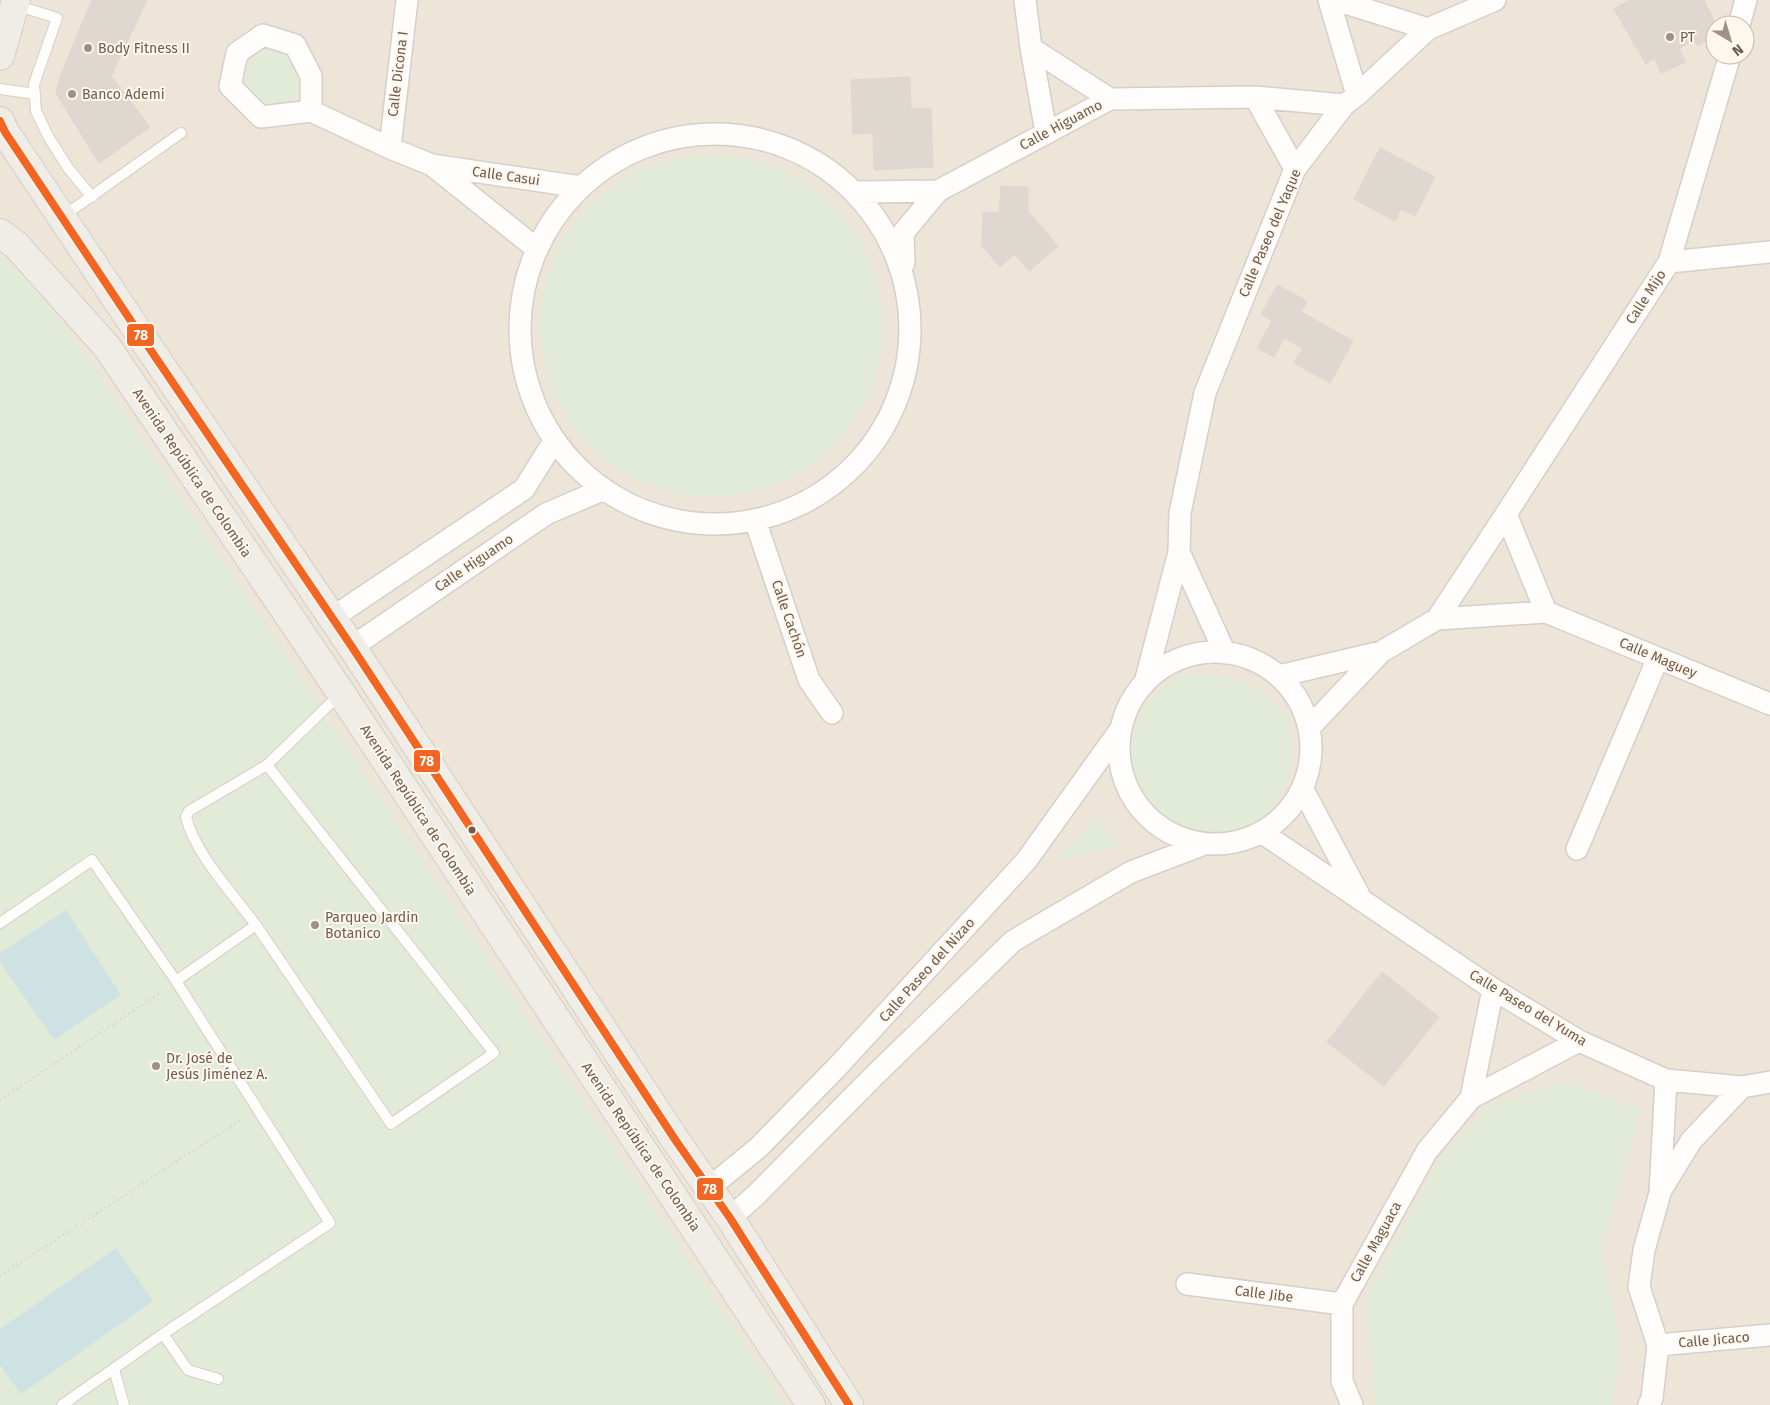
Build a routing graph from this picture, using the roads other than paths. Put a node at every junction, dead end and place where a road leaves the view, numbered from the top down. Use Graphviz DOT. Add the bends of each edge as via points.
graph roads {
  1 [pos="407,0"];
  2 [pos="1025,0"];
  3 [pos="1329,0"];
  4 [pos="1336,0"];
  5 [pos="1495,0"];
  6 [pos="1746,0"];
  7 [pos="8,1"];
  8 [pos="1742,15"];
  9 [pos="1428,29"];
  10 [pos="1031,48"];
  11 [pos="0,56"];
  12 [pos="1727,65"];
  13 [pos="0,90"];
  14 [pos="35,94"];
  15 [pos="1255,97"];
  16 [pos="1110,99"];
  17 [pos="1350,100"];
  18 [pos="311,111"];
  19 [pos="2,127"];
  20 [pos="1046,132"];
  21 [pos="181,133"];
  22 [pos="390,148"];
  23 [pos="432,165"];
  24 [pos="1295,169"];
  25 [pos="581,187"];
  26 [pos="938,190"];
  27 [pos="856,192"];
  28 [pos="92,197"];
  29 [pos="61,218"];
  30 [pos="0,233"];
  31 [pos="537,249"];
  32 [pos="1770,252"];
  33 [pos="1668,262"];
  34 [pos="904,276"];
  35 [pos="554,441"];
  36 [pos="602,490"];
  37 [pos="1506,514"];
  38 [pos="755,520"];
  39 [pos="1178,552"];
  40 [pos="1546,612"];
  41 [pos="332,618"];
  42 [pos="1437,619"];
  43 [pos="352,647"];
  44 [pos="1381,652"];
  45 [pos="1225,653"];
  46 [pos="1658,658"];
  47 [pos="1279,676"];
  48 [pos="1145,683"];
  49 [pos="341,693"];
  50 [pos="1770,704"];
  51 [pos="832,713"];
  52 [pos="1309,728"];
  53 [pos="1120,730"];
  54 [pos="267,765"];
  55 [pos="1302,788"];
  56 [pos="1261,832"];
  57 [pos="1202,845"];
  58 [pos="1577,849"];
  59 [pos="1360,898"];
  60 [pos="0,923"];
  61 [pos="256,925"];
  62 [pos="176,982"];
  63 [pos="1493,989"];
  64 [pos="1579,1041"];
  65 [pos="1666,1080"];
  66 [pos="1770,1082"];
  67 [pos="1742,1087"];
  68 [pos="1471,1098"];
  69 [pos="710,1188"];
  70 [pos="1660,1192"];
  71 [pos="730,1218"];
  72 [pos="1187,1284"];
  73 [pos="1342,1304"];
  74 [pos="163,1334"];
  75 [pos="1770,1336"];
  76 [pos="1658,1345"];
  77 [pos="114,1369"];
  78 [pos="218,1379"];
  79 [pos="62,1405"];
  80 [pos="124,1405"];
  81 [pos="811,1405"];
  82 [pos="849,1405"];
  83 [pos="1352,1405"];
  84 [pos="1649,1405"];
  1 -- 22 [label="street, Calle Dicona I"];
  2 -- 10 [label="street"];
  3 -- 17 [label="street"];
  4 -- 9 [label="street"];
  5 -- 9 [label="street, Calle Paseo del Yaque"];
  6 -- 8 [label="street"];
  7 -- 11 [label="main road"];
  7 -- 14 [label="lane" via="58,18 34,84"];
  9 -- 17 [label="street, Calle Paseo del Yaque"];
  10 -- 16 [label="street"];
  10 -- 20 [label="street"];
  12 -- 33 [label="street, Calle Mijo"];
  13 -- 14 [label="lane"];
  14 -- 28 [label="lane" via="36,111 48,136"];
  15 -- 16 [label="street, Calle Higuamo"];
  15 -- 17 [label="street, Calle Higuamo"];
  15 -- 24 [label="street"];
  16 -- 20 [label="street, Calle Higuamo"];
  17 -- 24 [label="street, Calle Paseo del Yaque"];
  18 -- 22 [label="street, Calle Casui"];
  19 -- 29 [label="main road"];
  20 -- 26 [label="street, Calle Higuamo"];
  21 -- 28 [label="lane"];
  22 -- 23 [label="street, Calle Casui"];
  23 -- 25 [label="street, Calle Casui"];
  23 -- 31 [label="street, Calle Casui"];
  24 -- 39 [label="street, Calle Paseo del Yaque" via="1205,393 1180,513"];
  25 -- 27 [label="street" via="631,153 656,145 690,135 750,136 808,156"];
  25 -- 31 [label="street" via="556,216"];
  26 -- 27 [label="street, Calle Higuamo"];
  26 -- 34 [label="street, Calle Higuamo" via="903,233"];
  27 -- 34 [label="street" via="885,231"];
  28 -- 29 [label="lane"];
  29 -- 41 [label="main road"];
  30 -- 49 [label="main road, Avenida República de Colombia" via="16,245 107,347"];
  31 -- 35 [label="street" via="522,298 520,348 531,397"];
  32 -- 33 [label="street"];
  33 -- 37 [label="street, Calle Mijo"];
  34 -- 38 [label="street" via="911,321 907,366 893,410 869,449 837,482 798,506"];
  35 -- 36 [label="street" via="576,468"];
  35 -- 41 [label="street" via="524,489"];
  36 -- 38 [label="street" via="650,514 693,523"];
  36 -- 43 [label="street, Calle Higuamo" via="546,514"];
  37 -- 40 [label="street"];
  37 -- 42 [label="street, Calle Maguey"];
  38 -- 51 [label="street, Calle Cachón" via="809,680"];
  39 -- 45 [label="street, Calle Paseo del Yaque"];
  39 -- 48 [label="street, Calle Paseo del Yaque"];
  40 -- 42 [label="street, Calle Maguey"];
  40 -- 46 [label="street, Calle Maguey"];
  41 -- 43 [label="main road"];
  42 -- 44 [label="street, Calle Maguey"];
  43 -- 69 [label="main road"];
  44 -- 47 [label="street, Calle Maguey"];
  44 -- 52 [label="street, Calle Maguey"];
  45 -- 47 [label="street" via="1254,660"];
  45 -- 48 [label="street" via="1195,654 1167,665"];
  46 -- 50 [label="street, Calle Maguey"];
  46 -- 58 [label="street"];
  47 -- 52 [label="street" via="1298,700"];
  48 -- 53 [label="street" via="1130,704"];
  49 -- 54 [label="lane"];
  49 -- 81 [label="main road, Avenida República de Colombia"];
  52 -- 55 [label="street" via="1311,759"];
  53 -- 57 [label="street" via="1119,757 1127,788 1146,816 1173,835"];
  53 -- 69 [label="street, Calle Paseo del Nizao" via="1026,861 839,1065 759,1147"];
  54 -- 61 [label="lane" via="189,811 186,817 192,834 214,870"];
  54 -- 61 [label="lane" via="494,1053 391,1124"];
  55 -- 56 [label="street" via="1286,814"];
  55 -- 59 [label="street, Calle Paseo del Yuma"];
  56 -- 57 [label="street" via="1232,842"];
  56 -- 59 [label="street, Calle Paseo del Yuma"];
  57 -- 71 [label="street" via="1131,872 1012,941"];
  59 -- 63 [label="street, Calle Paseo del Yuma"];
  60 -- 62 [label="lane" via="92,860"];
  61 -- 62 [label="lane"];
  62 -- 74 [label="lane" via="330,1223"];
  63 -- 64 [label="street, Calle Paseo del Yuma"];
  63 -- 68 [label="street, Calle Maguaca"];
  64 -- 65 [label="street, Calle Paseo del Yuma"];
  64 -- 68 [label="street, Calle Maguaca"];
  65 -- 67 [label="street, Calle Paseo del Yuma"];
  65 -- 70 [label="street"];
  66 -- 67 [label="street, Calle Paseo del Yuma"];
  67 -- 70 [label="street" via="1691,1141"];
  68 -- 73 [label="street, Calle Maguaca" via="1427,1151"];
  69 -- 71 [label="main road"];
  70 -- 76 [label="street" via="1644,1250 1639,1287"];
  71 -- 82 [label="main road"];
  72 -- 73 [label="street, Calle Jibe"];
  73 -- 83 [label="street, Calle Maguaca" via="1342,1381"];
  74 -- 77 [label="lane"];
  74 -- 78 [label="lane" via="188,1370"];
  75 -- 76 [label="street, Calle Jicaco"];
  76 -- 84 [label="street"];
  77 -- 79 [label="lane"];
  77 -- 80 [label="lane"];
}
